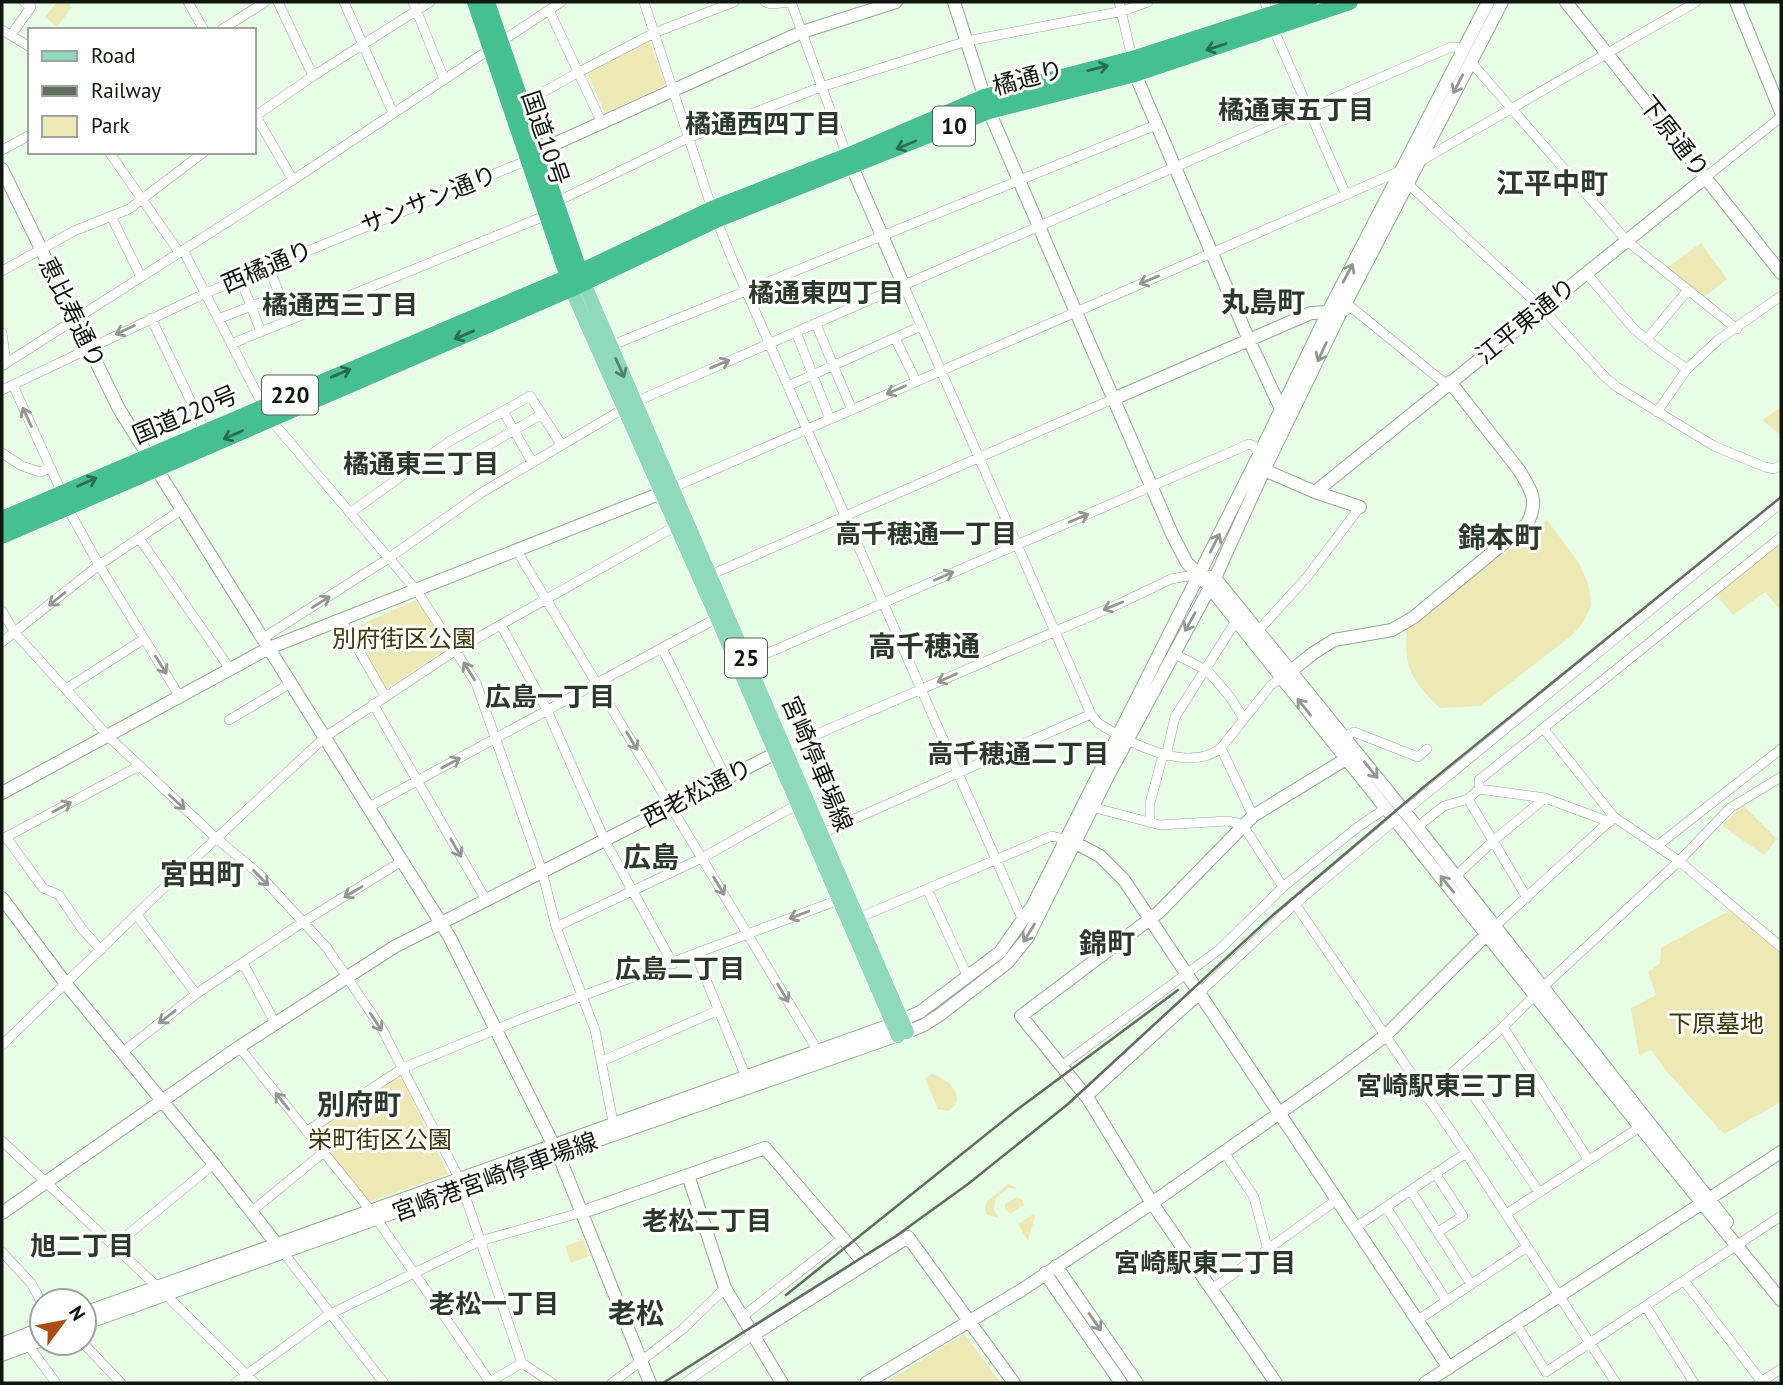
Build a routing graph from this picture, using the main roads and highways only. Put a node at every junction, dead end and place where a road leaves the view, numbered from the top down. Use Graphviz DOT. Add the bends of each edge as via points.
graph roads {
  1 [pos="475,2"];
  2 [pos="487,2"];
  3 [pos="1309,2"];
  4 [pos="1350,2"];
  5 [pos="1270,15"];
  6 [pos="496,46"];
  7 [pos="533,155"];
  8 [pos="575,280"];
  9 [pos="630,405"];
  10 [pos="266,413"];
  11 [pos="667,491"];
  12 [pos="64,500"];
  13 [pos="2,519"];
  14 [pos="2,536"];
  15 [pos="705,578"];
  16 [pos="743,664"];
  17 [pos="900,1028"];
  1 -- 6 [label="highway, 国道10号"];
  2 -- 6 [label="highway, 国道10号"];
  3 -- 5 [label="highway, 橘通り / 10"];
  4 -- 5 [label="highway, 橘通り / 10"];
  5 -- 8 [label="highway, 橘通り / 10" via="1134,67 987,104 714,214"];
  6 -- 7 [label="highway, 国道10号"];
  6 -- 7 [label="highway, 国道10号" via="522,104"];
  7 -- 8 [label="highway, 国道10号"];
  8 -- 9 [label="main road, 宮崎停車場線 / 25"];
  8 -- 9 [label="main road, 宮崎停車場線 / 25, one-way" via="610,346"];
  8 -- 10 [label="highway, 国道220号 / 220"];
  9 -- 11 [label="main road, 宮崎停車場線 / 25"];
  10 -- 12 [label="highway, 国道220号 / 220, one-way" via="156,470"];
  12 -- 10 [label="highway, 国道220号 / 220, one-way" via="147,455"];
  11 -- 15 [label="main road, 宮崎停車場線 / 25"];
  11 -- 15 [label="main road, 宮崎停車場線 / 25" via="676,526"];
  12 -- 13 [label="highway, 国道220号 / 220"];
  12 -- 14 [label="highway, 国道220号 / 220"];
  15 -- 16 [label="main road, 宮崎停車場線 / 25"];
  15 -- 16 [label="main road, 宮崎停車場線 / 25" via="717,618"];
  16 -- 17 [label="main road, 宮崎停車場線 / 25"];
}
